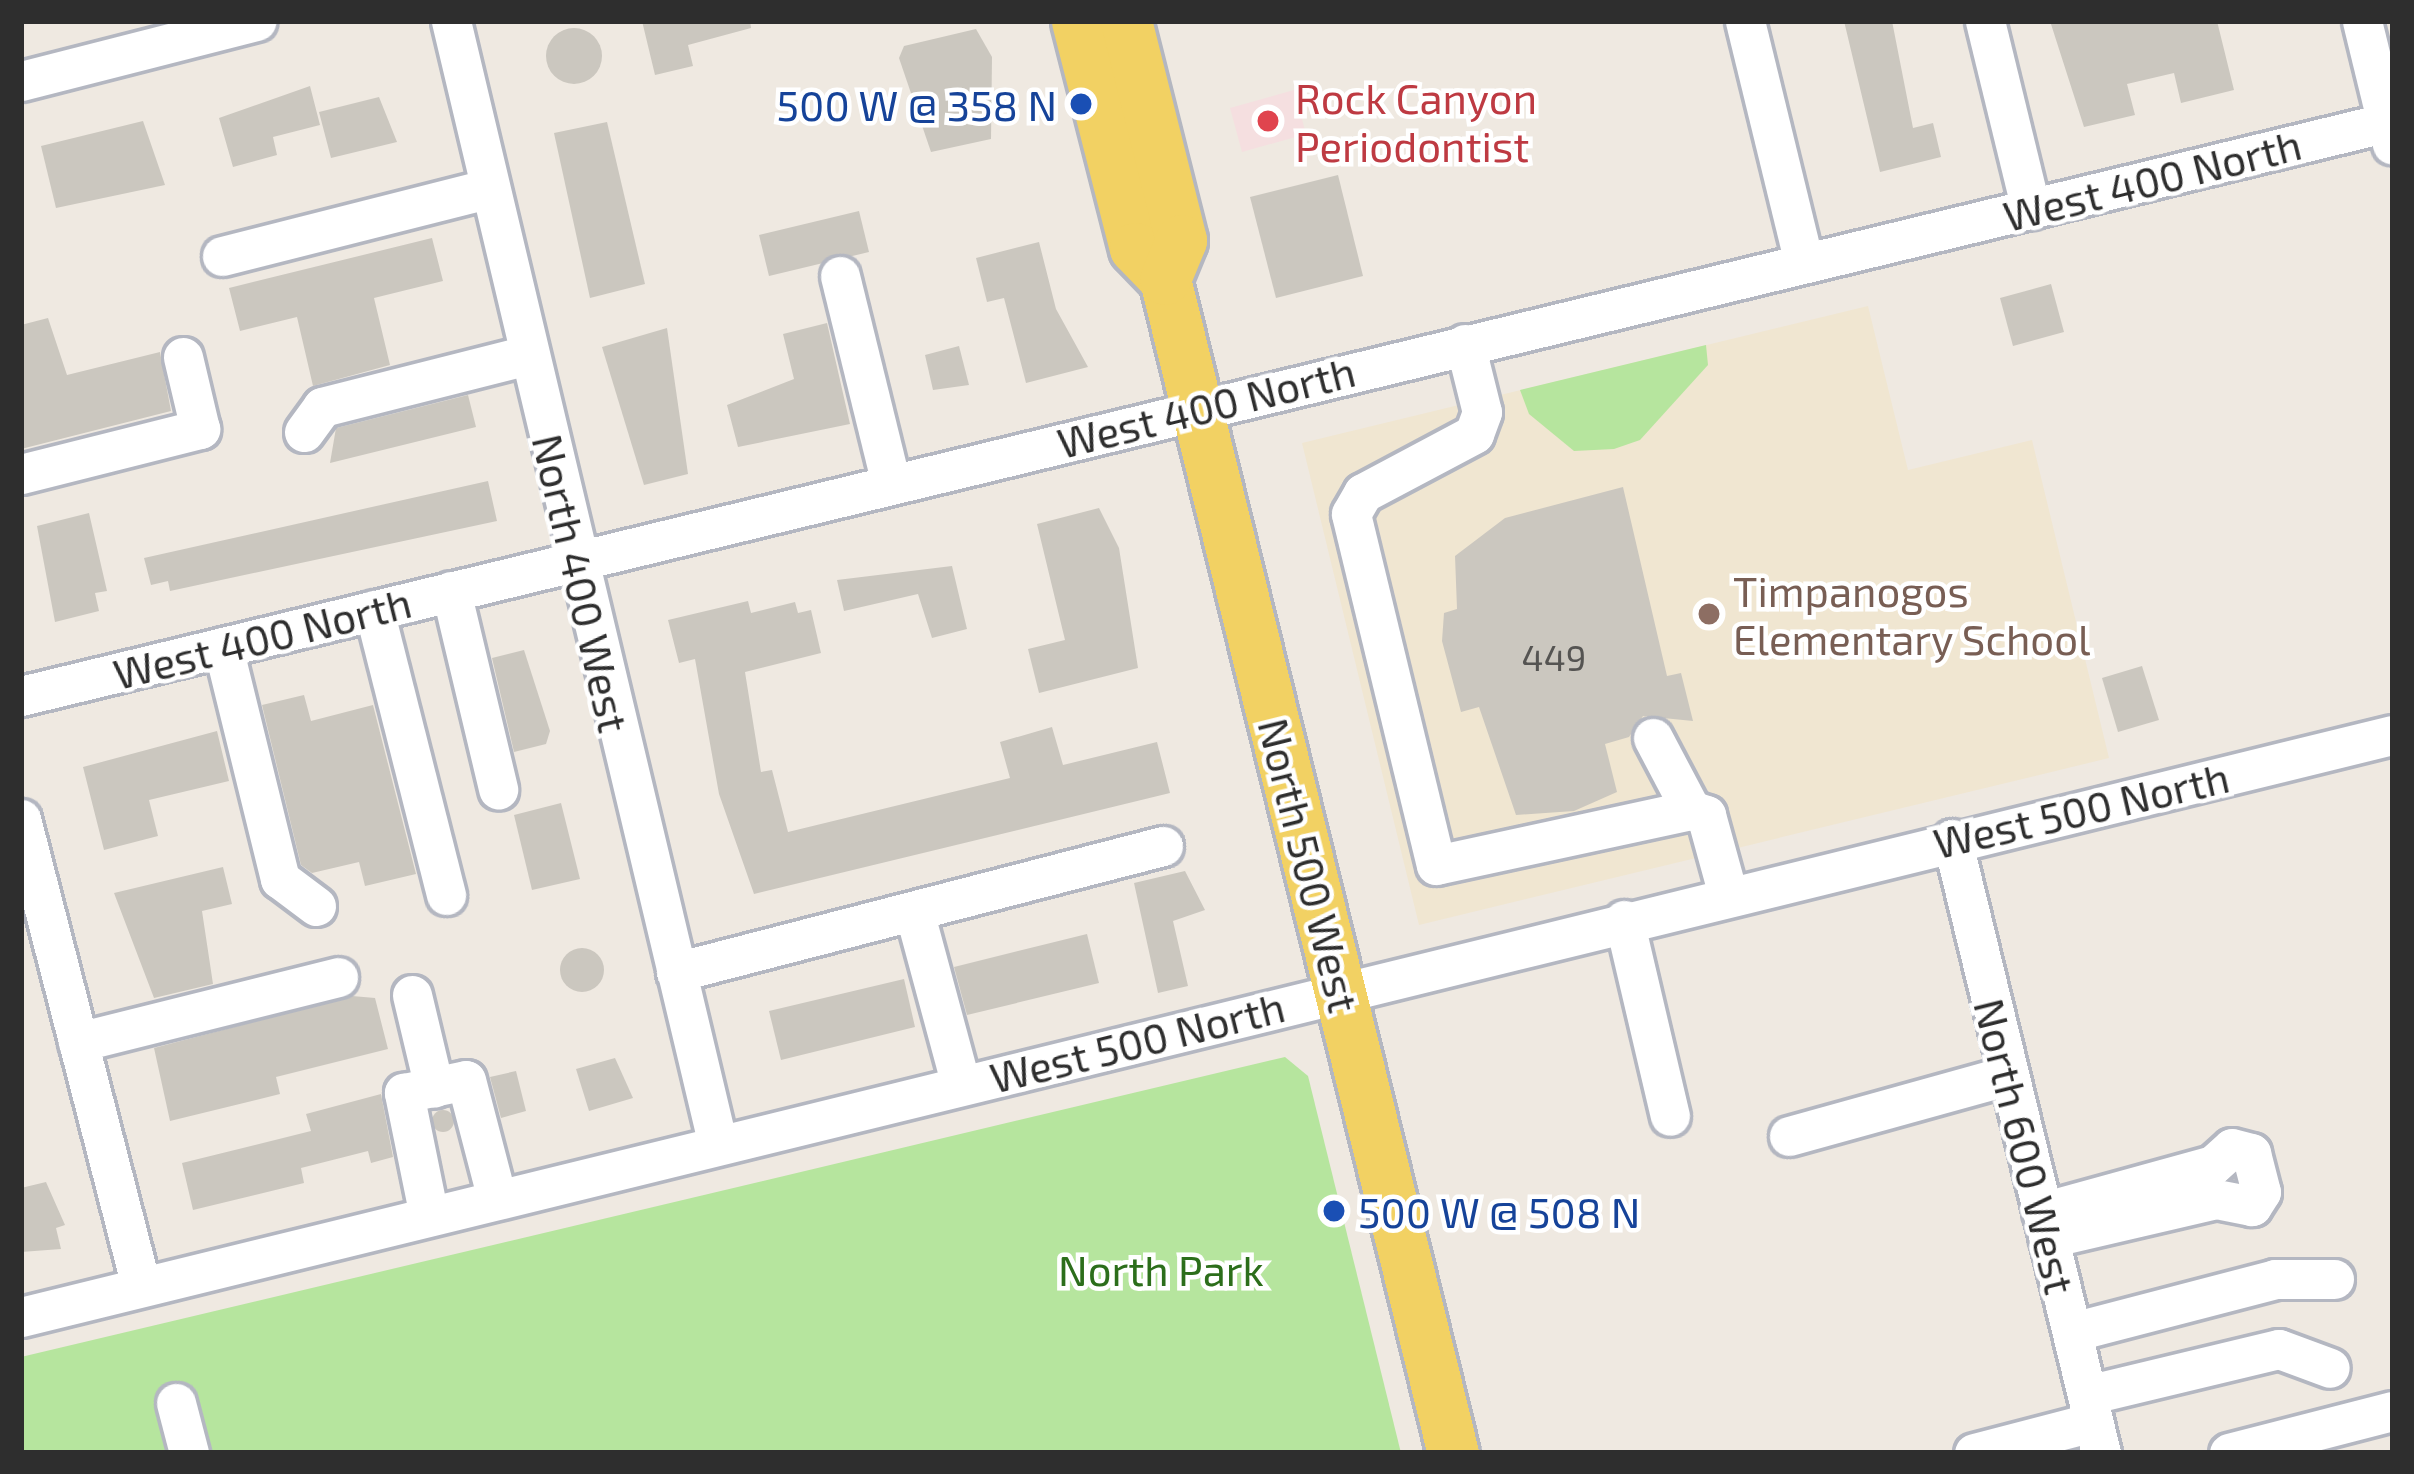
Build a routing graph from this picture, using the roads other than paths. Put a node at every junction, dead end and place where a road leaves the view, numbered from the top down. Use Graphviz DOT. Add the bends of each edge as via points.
graph roads {
  1 [pos="256,21"];
  2 [pos="451,21"];
  3 [pos="1078,21"];
  4 [pos="1126,21"];
  5 [pos="1745,21"];
  6 [pos="1985,21"];
  7 [pos="2362,21"];
  8 [pos="168,31"];
  9 [pos="21,81"];
  10 [pos="2391,130"];
  11 [pos="490,188"];
  12 [pos="2031,209"];
  13 [pos="222,256"];
  14 [pos="1804,263"];
  15 [pos="840,276"];
  16 [pos="1165,279"];
  17 [pos="1465,344"];
  18 [pos="528,355"];
  19 [pos="183,357"];
  20 [pos="1197,407"];
  21 [pos="304,432"];
  22 [pos="21,474"];
  23 [pos="891,483"];
  24 [pos="575,561"];
  25 [pos="452,591"];
  26 [pos="374,610"];
  27 [pos="223,647"];
  28 [pos="21,696"];
  29 [pos="2393,735"];
  30 [pos="1653,738"];
  31 [pos="498,789"];
  32 [pos="1698,813"];
  33 [pos="21,820"];
  34 [pos="1952,839"];
  35 [pos="1162,846"];
  36 [pos="446,895"];
  37 [pos="1728,895"];
  38 [pos="32,904"];
  39 [pos="316,906"];
  40 [pos="914,911"];
  41 [pos="1624,920"];
  42 [pos="676,972"];
  43 [pos="338,977"];
  44 [pos="1342,991"];
  45 [pos="412,995"];
  46 [pos="79,1042"];
  47 [pos="2009,1075"];
  48 [pos="961,1084"];
  49 [pos="434,1087"];
  50 [pos="1670,1116"];
  51 [pos="1789,1136"];
  52 [pos="718,1144"];
  53 [pos="497,1199"];
  54 [pos="429,1216"];
  55 [pos="2334,1279"];
  56 [pos="141,1288"];
  57 [pos="21,1317"];
  58 [pos="2072,1331"];
  59 [pos="2330,1368"];
  60 [pos="176,1403"];
  61 [pos="2393,1411"];
  62 [pos="2094,1423"];
  63 [pos="188,1453"];
  64 [pos="1453,1453"];
  65 [pos="1974,1453"];
  66 [pos="2229,1453"];
  1 -- 8 [label="street"];
  2 -- 11 [label="street, North 400 West"];
  3 -- 16 [label="main road, North 500 West" via="1135,248"];
  4 -- 16 [label="main road, North 500 West" via="1181,240"];
  5 -- 14 [label="street"];
  6 -- 12 [label="street"];
  7 -- 10 [label="street"];
  8 -- 9 [label="street"];
  10 -- 12 [label="street, West 400 North"];
  11 -- 13 [label="street"];
  11 -- 18 [label="street, North 400 West"];
  12 -- 14 [label="street, West 400 North"];
  14 -- 17 [label="street, West 400 North"];
  15 -- 23 [label="street"];
  16 -- 20 [label="main road, North 500 West"];
  17 -- 20 [label="street, West 400 North"];
  17 -- 32 [label="street" via="1482,412 1463,443 1363,493 1351,514 1436,865"];
  18 -- 21 [label="street" via="322,406"];
  18 -- 24 [label="street, North 400 West"];
  19 -- 22 [label="street" via="200,429"];
  20 -- 23 [label="street, West 400 North"];
  20 -- 44 [label="main road, North 500 West"];
  23 -- 24 [label="street, West 400 North"];
  24 -- 25 [label="street, West 400 North"];
  24 -- 42 [label="street, North 400 West"];
  25 -- 26 [label="street, West 400 North"];
  25 -- 31 [label="street"];
  26 -- 27 [label="street, West 400 North"];
  26 -- 36 [label="street"];
  27 -- 28 [label="street, West 400 North"];
  27 -- 39 [label="street" via="280,879"];
  29 -- 34 [label="street, West 500 North"];
  30 -- 32 [label="street"];
  32 -- 37 [label="street"];
  33 -- 38 [label="street"];
  34 -- 37 [label="street, West 500 North"];
  34 -- 47 [label="street, North 600 West"];
  35 -- 40 [label="street"];
  37 -- 41 [label="street, West 500 North"];
  38 -- 46 [label="street"];
  40 -- 42 [label="street"];
  40 -- 48 [label="street"];
  41 -- 44 [label="street, West 500 North"];
  41 -- 50 [label="street"];
  42 -- 52 [label="street, North 400 West"];
  43 -- 46 [label="street"];
  44 -- 48 [label="street, West 500 North"];
  44 -- 64 [label="main road, North 500 West"];
  45 -- 49 [label="street"];
  46 -- 56 [label="street"];
  47 -- 51 [label="street"];
  47 -- 58 [label="street, North 600 West"];
  48 -- 52 [label="street, West 500 North"];
  49 -- 53 [label="street" via="466,1080"];
  49 -- 54 [label="street" via="404,1094"];
  52 -- 53 [label="street, West 500 North"];
  53 -- 54 [label="street, West 500 North"];
  54 -- 56 [label="street, West 500 North"];
  55 -- 58 [label="street" via="2275,1280"];
  56 -- 57 [label="street, West 500 North"];
  58 -- 62 [label="street, North 600 West"];
  59 -- 62 [label="street" via="2279,1349"];
  60 -- 63 [label="street"];
  61 -- 66 [label="street"];
  62 -- 65 [label="street"];
}
